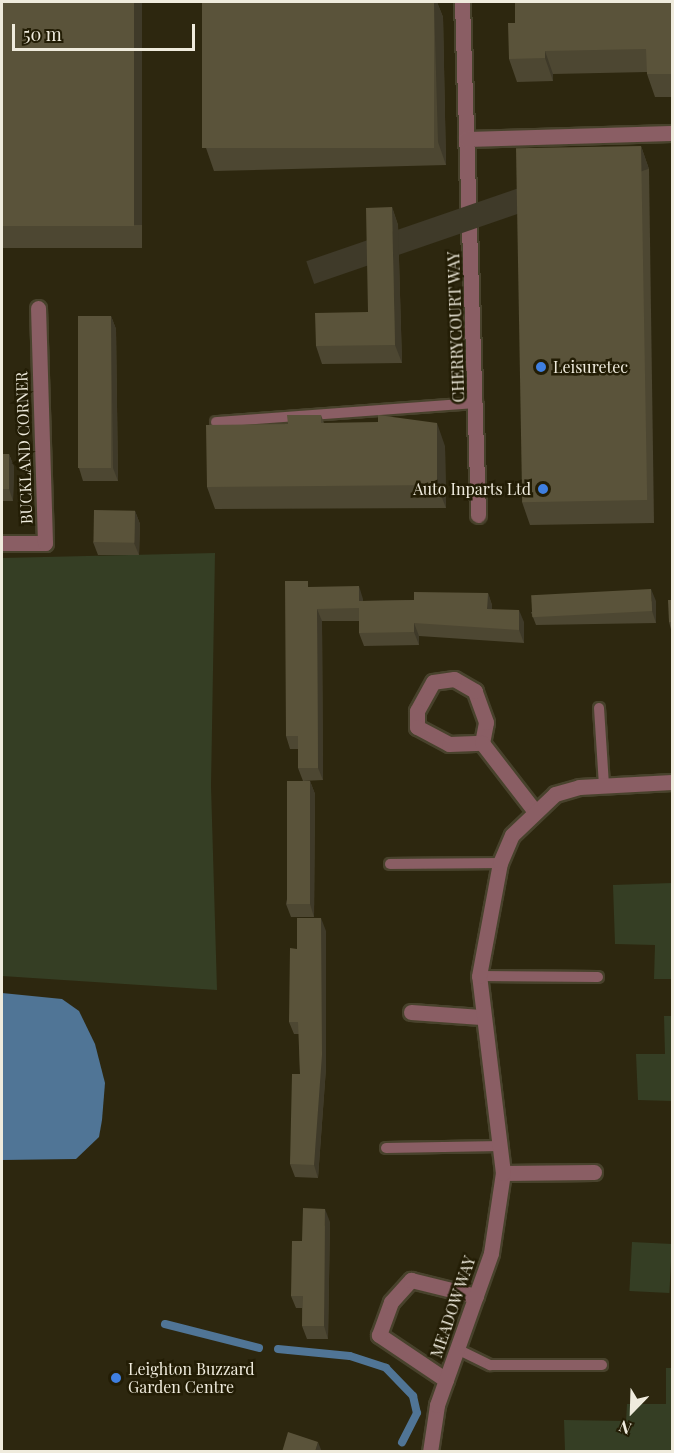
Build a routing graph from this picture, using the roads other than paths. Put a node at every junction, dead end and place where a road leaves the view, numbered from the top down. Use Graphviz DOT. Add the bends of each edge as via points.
graph roads {
  1 [pos="462,2"];
  2 [pos="672,133"];
  3 [pos="466,138"];
  4 [pos="38,308"];
  5 [pos="477,403"];
  6 [pos="216,422"];
  7 [pos="478,515"];
  8 [pos="2,543"];
  9 [pos="599,708"];
  10 [pos="482,743"];
  11 [pos="672,782"];
  12 [pos="604,785"];
  13 [pos="533,809"];
  14 [pos="500,863"];
  15 [pos="390,864"];
  16 [pos="479,976"];
  17 [pos="598,977"];
  18 [pos="411,1012"];
  19 [pos="481,1017"];
  20 [pos="501,1146"];
  21 [pos="386,1148"];
  22 [pos="594,1172"];
  23 [pos="503,1173"];
  24 [pos="476,1296"];
  25 [pos="457,1349"];
  26 [pos="602,1365"];
  27 [pos="446,1380"];
  28 [pos="430,1452"];
  1 -- 3 [label="street, CHERRYCOURT WAY"];
  2 -- 3 [label="street"];
  3 -- 5 [label="street, CHERRYCOURT WAY"];
  4 -- 8 [label="street, BUCKLAND CORNER" via="45,543"];
  5 -- 6 [label="lane"];
  5 -- 7 [label="street, CHERRYCOURT WAY"];
  9 -- 12 [label="lane"];
  10 -- 10 [label="street" via="449,744 417,727 417,711 433,682 454,679 475,691 486,722"];
  10 -- 13 [label="street"];
  11 -- 12 [label="street, MEADOW WAY"];
  12 -- 13 [label="street, MEADOW WAY" via="555,794"];
  13 -- 14 [label="street, MEADOW WAY" via="512,835"];
  14 -- 15 [label="lane"];
  14 -- 16 [label="street, MEADOW WAY"];
  16 -- 17 [label="lane"];
  16 -- 19 [label="street, MEADOW WAY"];
  18 -- 19 [label="street"];
  19 -- 20 [label="street, MEADOW WAY"];
  20 -- 21 [label="lane"];
  20 -- 23 [label="street, MEADOW WAY"];
  22 -- 23 [label="street"];
  23 -- 24 [label="street, MEADOW WAY" via="490,1253"];
  24 -- 25 [label="street, MEADOW WAY"];
  24 -- 27 [label="street" via="411,1280 391,1302 379,1335"];
  25 -- 26 [label="lane" via="490,1365"];
  25 -- 27 [label="street, MEADOW WAY"];
  27 -- 28 [label="street, MEADOW WAY"];
}
